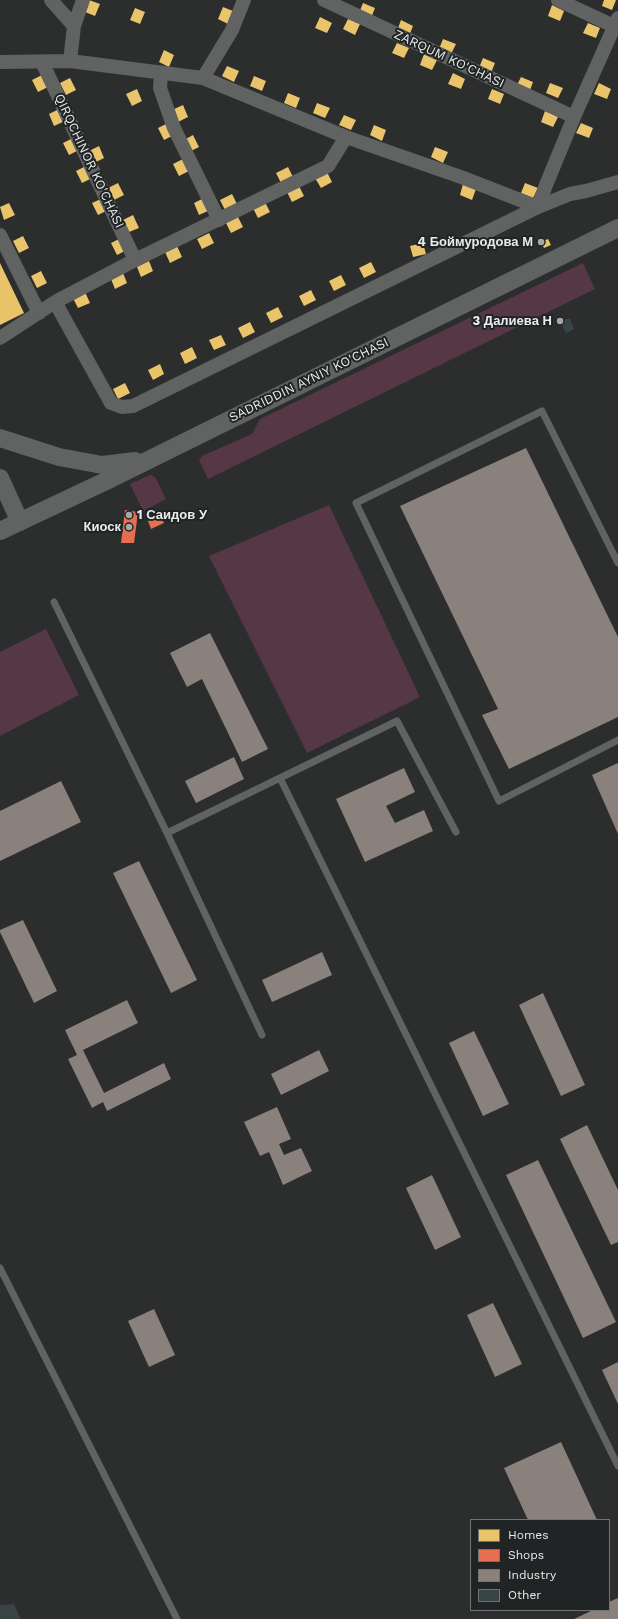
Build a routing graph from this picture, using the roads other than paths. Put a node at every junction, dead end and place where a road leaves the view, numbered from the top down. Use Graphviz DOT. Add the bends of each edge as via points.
graph roads {
  1 [pos="51,0"];
  2 [pos="83,0"];
  3 [pos="244,0"];
  4 [pos="324,0"];
  5 [pos="558,0"];
  6 [pos="617,24"];
  7 [pos="74,26"];
  8 [pos="70,61"];
  9 [pos="0,62"];
  10 [pos="42,62"];
  11 [pos="161,73"];
  12 [pos="203,78"];
  13 [pos="574,117"];
  14 [pos="346,137"];
  15 [pos="618,182"];
  16 [pos="538,207"];
  17 [pos="219,220"];
  18 [pos="618,228"];
  19 [pos="0,234"];
  20 [pos="135,260"];
  21 [pos="55,302"];
  22 [pos="39,313"];
  23 [pos="0,338"];
  24 [pos="0,438"];
  25 [pos="146,460"];
  26 [pos="0,478"];
  27 [pos="0,508"];
  28 [pos="10,527"];
  29 [pos="618,563"];
  30 [pos="54,602"];
  31 [pos="618,740"];
  32 [pos="280,778"];
  33 [pos="456,832"];
  34 [pos="167,833"];
  35 [pos="262,1035"];
  36 [pos="0,1268"];
  37 [pos="618,1466"];
  38 [pos="177,1619"];
  1 -- 7 [label="street"];
  2 -- 7 [label="street"];
  3 -- 12 [label="street" via="232,30"];
  4 -- 13 [label="street, ZARQUM KO'CHASI"];
  5 -- 6 [label="street"];
  6 -- 13 [label="street"];
  7 -- 8 [label="street"];
  8 -- 10 [label="street"];
  8 -- 11 [label="street"];
  9 -- 10 [label="street"];
  10 -- 20 [label="street, QIRQCHINOR KO'CHASI"];
  11 -- 12 [label="street"];
  11 -- 17 [label="street" via="160,88 174,128"];
  12 -- 14 [label="street"];
  13 -- 16 [label="street"];
  14 -- 16 [label="street"];
  14 -- 17 [label="street" via="328,166"];
  15 -- 16 [label="street" via="570,194"];
  16 -- 21 [label="street" via="133,406 122,407 111,403"];
  17 -- 20 [label="street"];
  18 -- 25 [label="street, SADRIDDIN AYNIY KO'CHASI"];
  19 -- 22 [label="street"];
  20 -- 21 [label="street"];
  21 -- 22 [label="street"];
  22 -- 23 [label="street"];
  24 -- 25 [label="street" via="59,457 102,465"];
  25 -- 28 [label="street, SADRIDDIN AYNIY KO'CHASI"];
  26 -- 28 [label="street"];
  27 -- 28 [label="street"];
  29 -- 31 [label="lane" via="542,412 356,503 499,801"];
  30 -- 34 [label="lane"];
  32 -- 33 [label="lane" via="396,721"];
  32 -- 34 [label="lane"];
  32 -- 37 [label="lane"];
  34 -- 35 [label="lane"];
  36 -- 38 [label="lane"];
}
